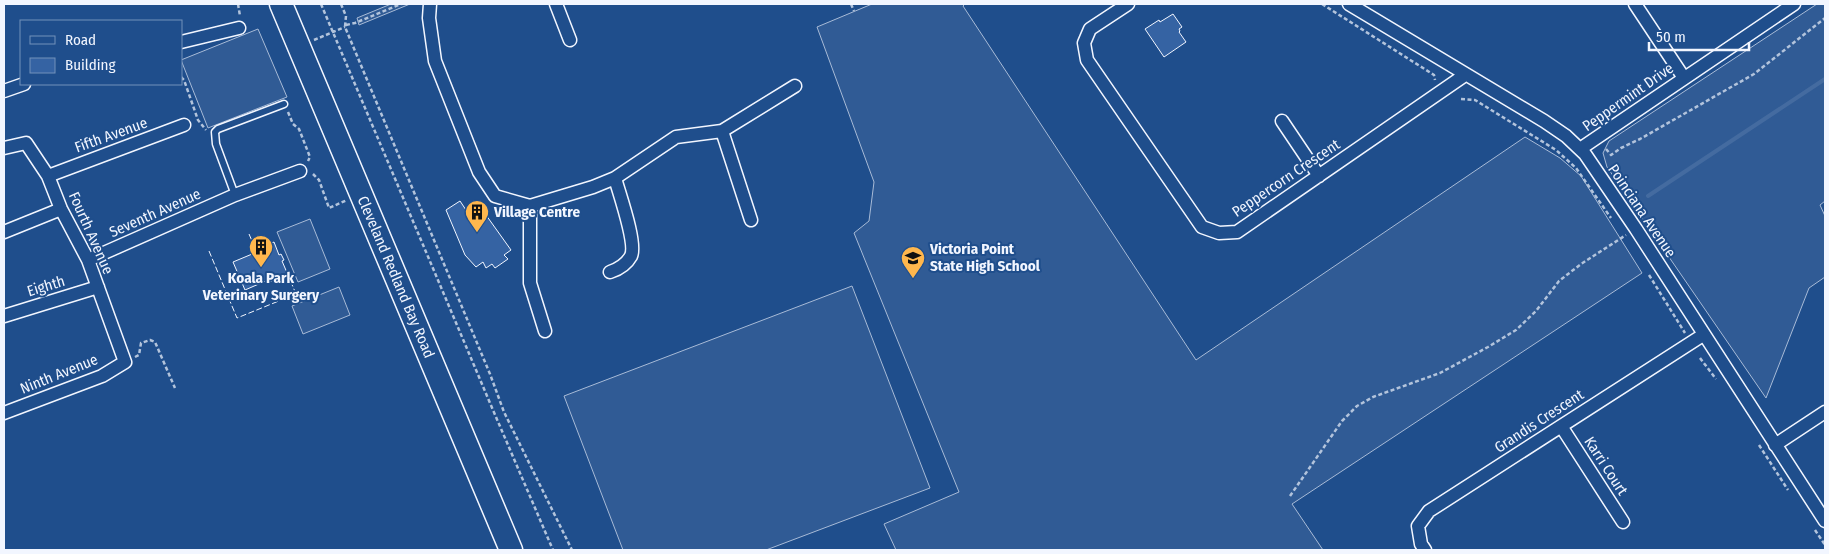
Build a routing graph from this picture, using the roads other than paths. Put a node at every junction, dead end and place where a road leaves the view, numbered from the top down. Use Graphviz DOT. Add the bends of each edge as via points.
graph roads {
  1 [pos="281,4"];
  2 [pos="430,4"];
  3 [pos="556,4"];
  4 [pos="1128,4"];
  5 [pos="1635,4"];
  6 [pos="1794,4"];
  7 [pos="1355,5"];
  8 [pos="239,28"];
  9 [pos="570,40"];
  10 [pos="182,42"];
  11 [pos="1465,75"];
  12 [pos="1684,78"];
  13 [pos="21,85"];
  14 [pos="795,86"];
  15 [pos="4,90"];
  16 [pos="284,104"];
  17 [pos="1282,121"];
  18 [pos="184,125"];
  19 [pos="722,131"];
  20 [pos="4,148"];
  21 [pos="1580,149"];
  22 [pos="305,169"];
  23 [pos="48,176"];
  24 [pos="1319,176"];
  25 [pos="615,178"];
  26 [pos="235,195"];
  27 [pos="530,206"];
  28 [pos="61,209"];
  29 [pos="751,220"];
  30 [pos="4,232"];
  31 [pos="88,260"];
  32 [pos="610,272"];
  33 [pos="98,288"];
  34 [pos="4,316"];
  35 [pos="545,330"];
  36 [pos="1704,335"];
  37 [pos="125,362"];
  38 [pos="1825,412"];
  39 [pos="4,414"];
  40 [pos="1561,426"];
  41 [pos="1775,445"];
  42 [pos="1825,521"];
  43 [pos="1623,522"];
  44 [pos="511,550"];
  45 [pos="1425,550"];
  1 -- 44 [label="highway, Cleveland Redland Bay Road"];
  2 -- 27 [label="street" via="435,62 479,172 495,196"];
  3 -- 9 [label="street"];
  4 -- 24 [label="street, Peppercorn Crescent" via="1090,29 1084,43 1088,60 1202,227 1219,233 1237,232"];
  5 -- 12 [label="street"];
  6 -- 12 [label="street, Peppermint Drive"];
  7 -- 11 [label="street, Poinciana Avenue"];
  8 -- 10 [label="street"];
  11 -- 21 [label="street, Poinciana Avenue" via="1544,121"];
  11 -- 24 [label="street, Peppercorn Crescent"];
  12 -- 21 [label="street, Peppermint Drive"];
  13 -- 15 [label="street"];
  14 -- 19 [label="street"];
  16 -- 26 [label="lane" via="215,132 216,144"];
  17 -- 24 [label="street"];
  18 -- 23 [label="street, Fifth Avenue"];
  19 -- 25 [label="street" via="676,137"];
  19 -- 29 [label="street"];
  20 -- 23 [label="street, Fourth Avenue" via="26,143"];
  21 -- 36 [label="street, Poinciana Avenue"];
  22 -- 26 [label="street, Seventh Avenue"];
  23 -- 28 [label="street, Fourth Avenue"];
  25 -- 27 [label="street"];
  25 -- 32 [label="street" via="632,241 632,255 623,267"];
  26 -- 31 [label="street, Seventh Avenue"];
  27 -- 35 [label="street" via="530,283"];
  28 -- 30 [label="street"];
  28 -- 31 [label="street, Fourth Avenue"];
  31 -- 33 [label="street, Fourth Avenue"];
  33 -- 34 [label="street, Eighth"];
  33 -- 37 [label="street, Fourth Avenue"];
  36 -- 40 [label="street, Grandis Crescent"];
  36 -- 41 [label="street, Poinciana Avenue"];
  37 -- 39 [label="street, Ninth Avenue" via="102,376"];
  38 -- 41 [label="street"];
  40 -- 43 [label="street, Karri Court"];
  40 -- 45 [label="street, Grandis Crescent" via="1430,512 1418,526"];
  41 -- 42 [label="street, Poinciana Avenue"];
}
